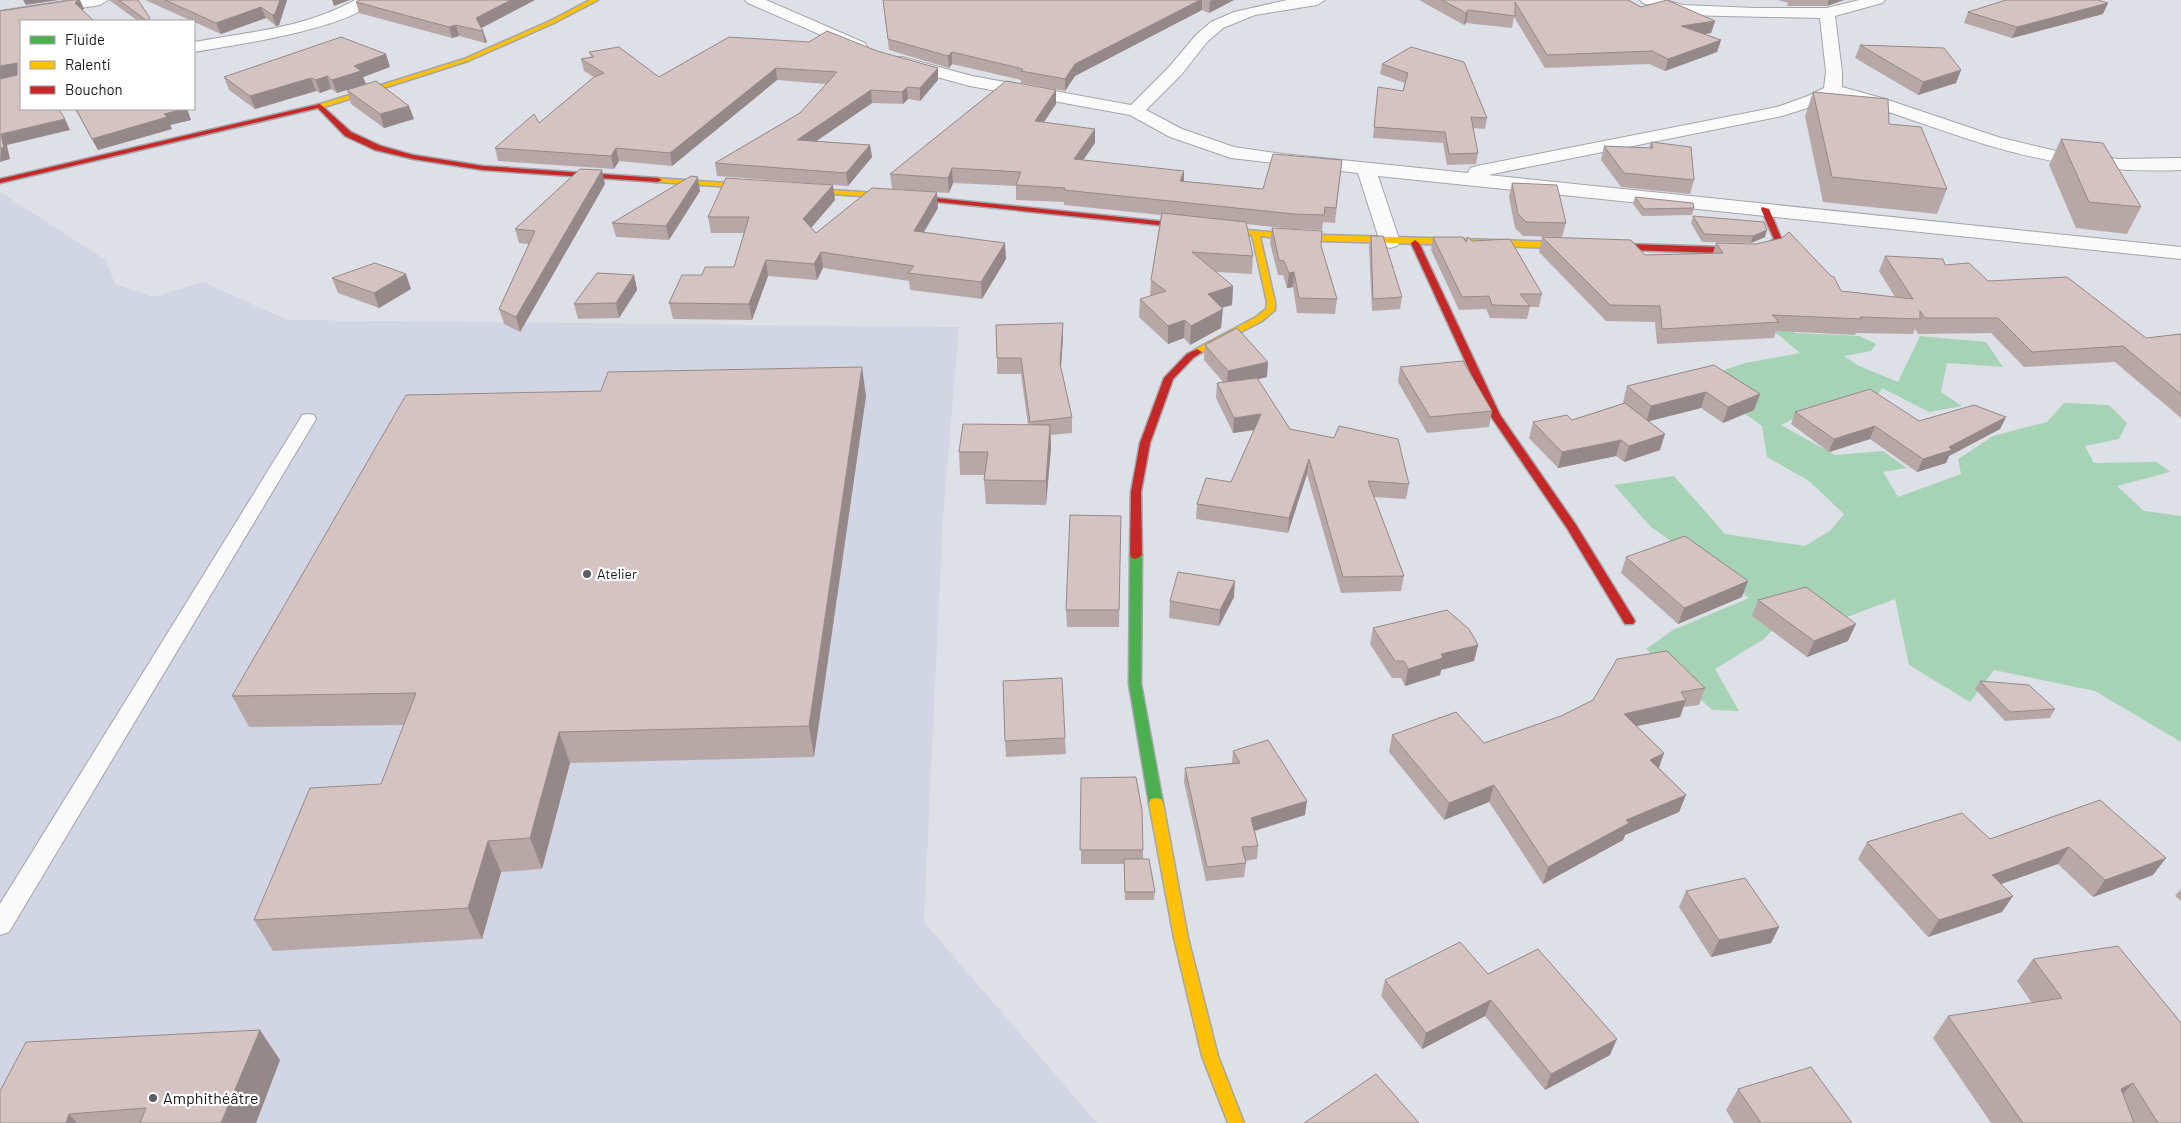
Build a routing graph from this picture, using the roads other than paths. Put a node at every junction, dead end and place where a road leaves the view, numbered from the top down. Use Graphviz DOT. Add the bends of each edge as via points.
graph roads {
  1 [pos="100,0"];
  2 [pos="366,0"];
  3 [pos="594,0"];
  4 [pos="752,0"];
  5 [pos="1317,0"];
  6 [pos="1648,0"];
  7 [pos="1876,0"];
  8 [pos="1827,13"];
  9 [pos="0,16"];
  10 [pos="195,47"];
  11 [pos="1833,90"];
  12 [pos="320,106"];
  13 [pos="1134,111"];
  14 [pos="2181,164"];
  15 [pos="1366,169"];
  16 [pos="1453,177"];
  17 [pos="0,181"];
  18 [pos="1765,209"];
  19 [pos="1256,235"];
  20 [pos="1390,242"];
  21 [pos="1415,243"];
  22 [pos="2181,253"];
  23 [pos="308,419"];
  24 [pos="1630,621"];
  25 [pos="0,925"];
  26 [pos="1236,1123"];
  1 -- 9 [label="street"];
  2 -- 10 [label="street" via="347,12 317,23"];
  3 -- 12 [label="street" via="466,60"];
  4 -- 13 [label="street" via="881,55 970,81"];
  5 -- 13 [label="street" via="1268,9 1217,25 1200,39 1180,66"];
  6 -- 8 [label="street" via="1682,10"];
  7 -- 8 [label="street"];
  8 -- 11 [label="street"];
  11 -- 14 [label="street" via="1876,101 2016,148 2105,164 2144,167"];
  11 -- 16 [label="street" via="1782,111"];
  12 -- 17 [label="street"];
  12 -- 19 [label="street" via="346,133 362,142 421,158 483,168 956,201"];
  13 -- 15 [label="street" via="1176,133 1232,152"];
  15 -- 16 [label="street"];
  15 -- 20 [label="street"];
  16 -- 18 [label="street"];
  18 -- 21 [label="street" via="1778,240 1769,247 1750,251"];
  18 -- 22 [label="street"];
  19 -- 20 [label="street"];
  19 -- 26 [label="street" via="1270,310 1190,356 1169,378 1145,443 1136,492 1135,684 1140,720 1181,938 1210,1056"];
  20 -- 21 [label="street"];
  21 -- 24 [label="street" via="1495,415 1572,527"];
  23 -- 25 [label="lane"];
}
